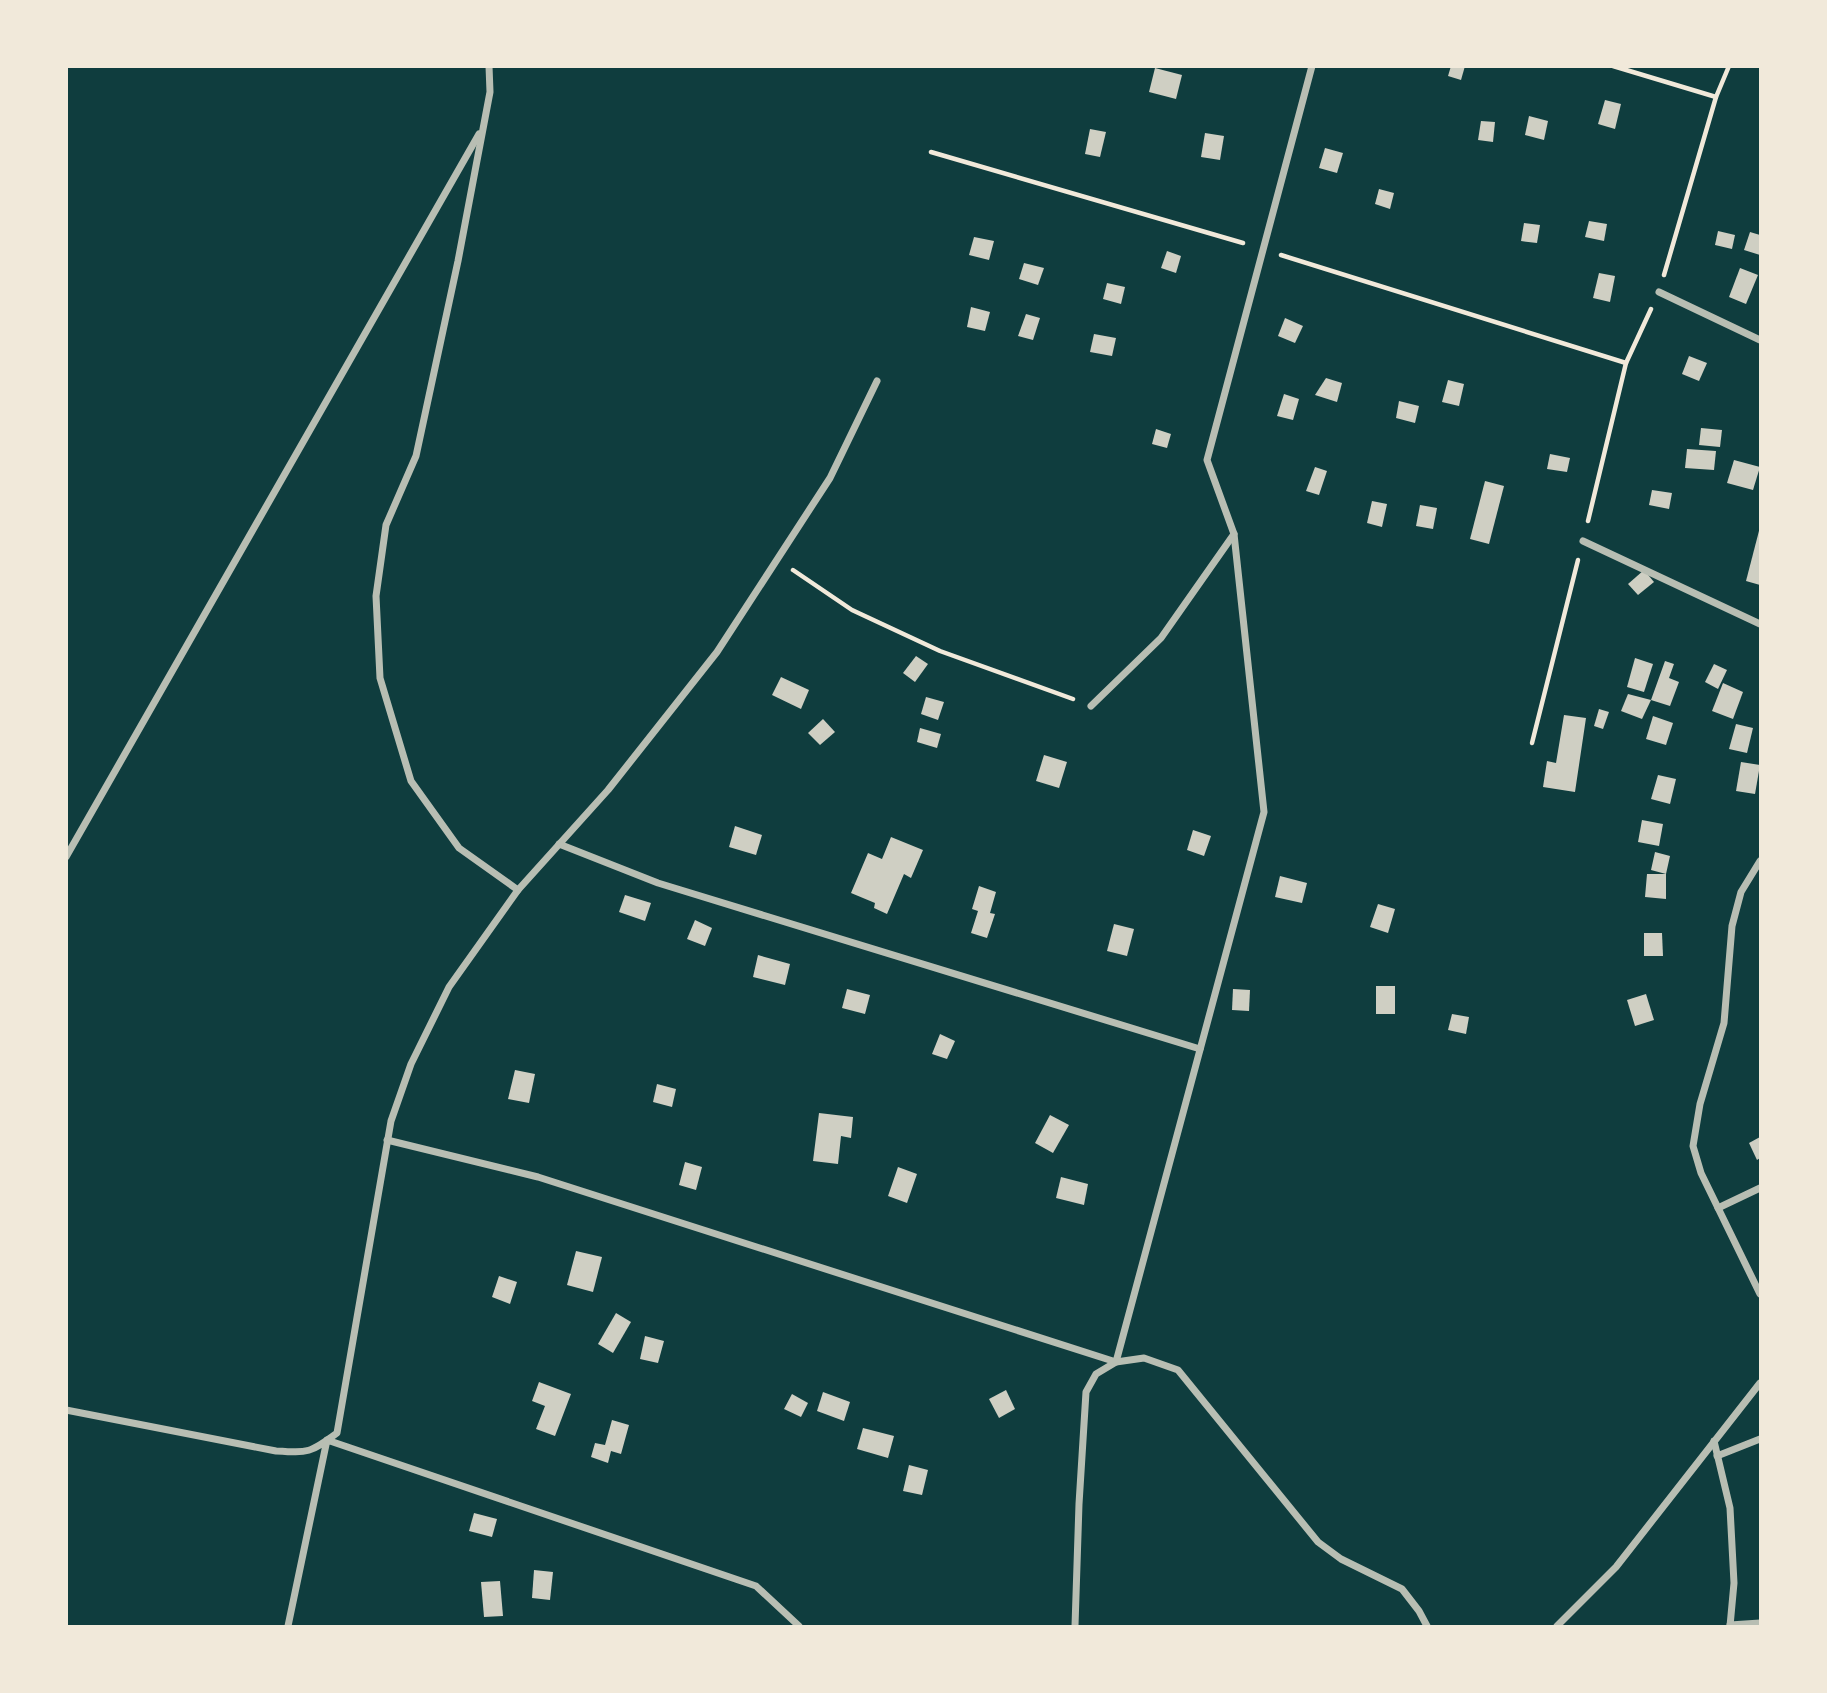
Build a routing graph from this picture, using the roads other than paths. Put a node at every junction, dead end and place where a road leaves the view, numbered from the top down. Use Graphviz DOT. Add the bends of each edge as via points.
graph roads {
  1 [pos="489,66"];
  2 [pos="1312,66"];
  3 [pos="483,127"];
  4 [pos="1658,292"];
  5 [pos="1760,340"];
  6 [pos="877,381"];
  7 [pos="1234,534"];
  8 [pos="1583,541"];
  9 [pos="1760,624"];
  10 [pos="1091,706"];
  11 [pos="559,844"];
  12 [pos="66,857"];
  13 [pos="1760,861"];
  14 [pos="518,890"];
  15 [pos="1200,1049"];
  16 [pos="387,1140"];
  17 [pos="1760,1188"];
  18 [pos="1718,1208"];
  19 [pos="1760,1294"];
  20 [pos="1116,1362"];
  21 [pos="1760,1383"];
  22 [pos="66,1410"];
  23 [pos="1760,1439"];
  24 [pos="327,1440"];
  25 [pos="1714,1441"];
  26 [pos="1717,1456"];
  27 [pos="1760,1623"];
  28 [pos="1730,1625"];
  29 [pos="288,1626"];
  30 [pos="799,1626"];
  31 [pos="1075,1626"];
  32 [pos="1427,1626"];
  33 [pos="1557,1626"];
  1 -- 3 [label="street" via="490,92"];
  2 -- 7 [label="street" via="1207,460"];
  3 -- 12 [label="street"];
  3 -- 14 [label="street" via="416,456 386,525 376,596 377,624 380,678 411,781 459,848"];
  4 -- 5 [label="street"];
  6 -- 11 [label="street" via="830,478 718,652"];
  7 -- 10 [label="street" via="1161,638"];
  7 -- 15 [label="street" via="1264,812"];
  8 -- 9 [label="street"];
  11 -- 14 [label="street"];
  11 -- 15 [label="street" via="658,883"];
  13 -- 18 [label="street" via="1741,892 1732,926 1724,1023 1693,1146"];
  14 -- 16 [label="street" via="449,987 411,1064"];
  15 -- 20 [label="street"];
  16 -- 20 [label="street" via="538,1177"];
  16 -- 24 [label="street" via="337,1433"];
  17 -- 18 [label="street"];
  18 -- 19 [label="street"];
  20 -- 31 [label="street" via="1096,1374 1086,1392"];
  20 -- 32 [label="street" via="1144,1358 1178,1370 1318,1542 1402,1589"];
  21 -- 25 [label="street"];
  22 -- 24 [label="street" via="276,1451 302,1452"];
  23 -- 26 [label="street"];
  24 -- 29 [label="street"];
  24 -- 30 [label="street" via="756,1587"];
  25 -- 26 [label="street"];
  25 -- 33 [label="street" via="1616,1567"];
  26 -- 28 [label="street" via="1730,1508 1734,1583"];
  27 -- 28 [label="street"];
}
